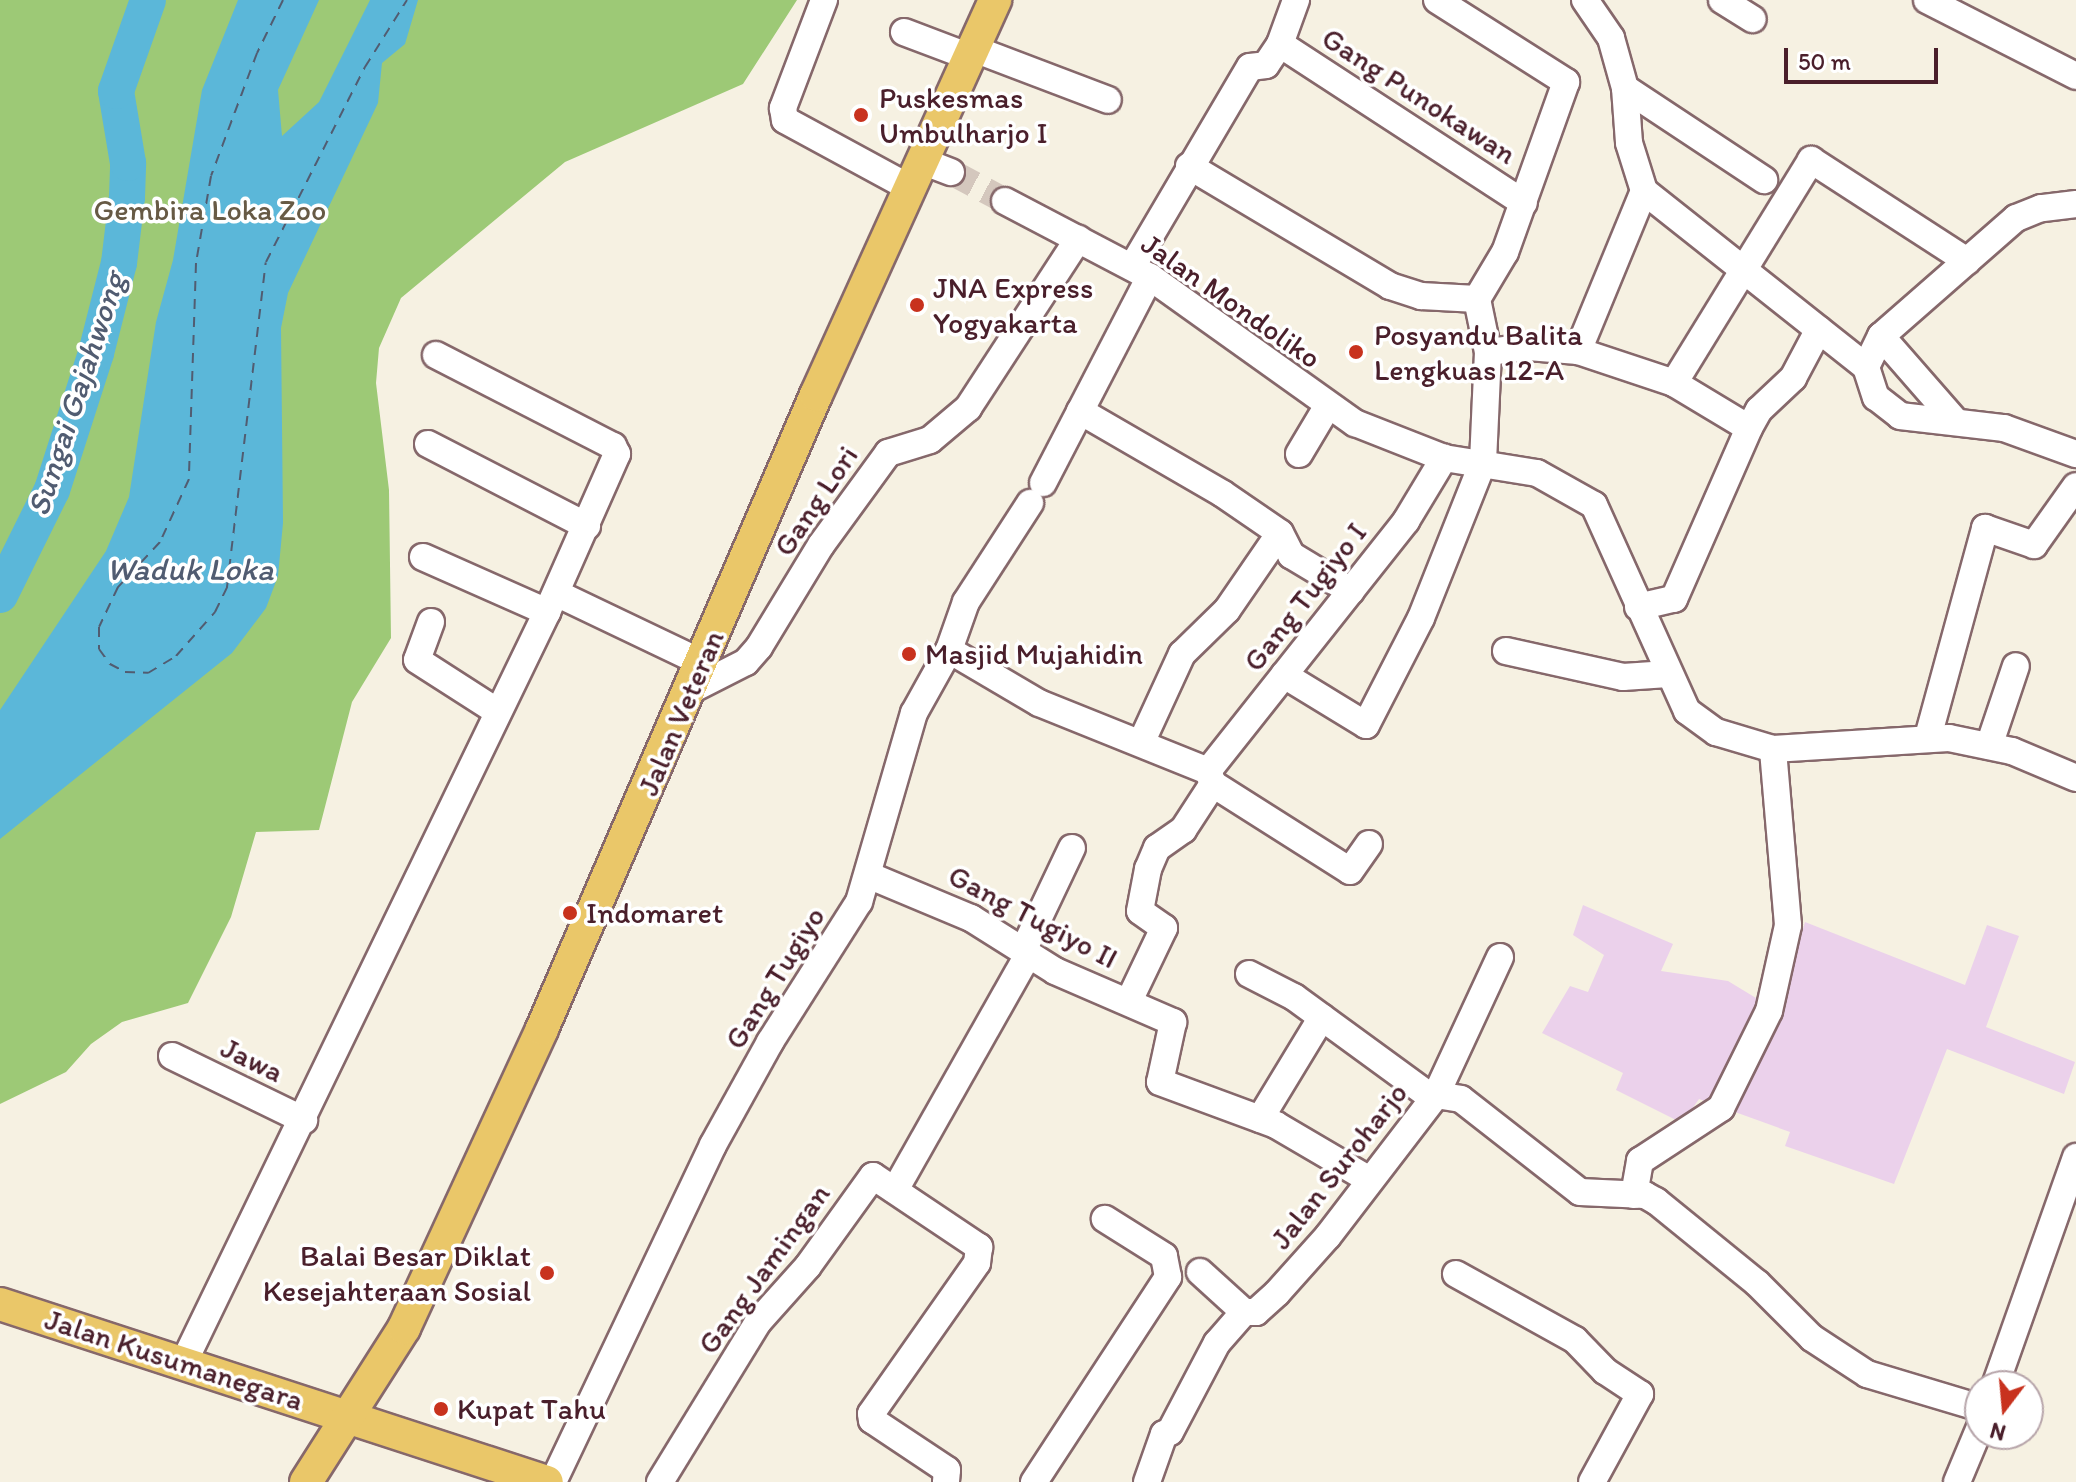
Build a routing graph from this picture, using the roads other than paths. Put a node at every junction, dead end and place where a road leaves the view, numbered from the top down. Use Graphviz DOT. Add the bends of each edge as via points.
graph roads {
  1 [pos="824,0"];
  2 [pos="995,0"];
  3 [pos="1296,0"];
  4 [pos="1437,0"];
  5 [pos="1585,0"];
  6 [pos="1722,0"];
  7 [pos="1927,0"];
  8 [pos="1753,19"];
  9 [pos="904,32"];
  10 [pos="1280,44"];
  11 [pos="972,53"];
  12 [pos="2076,76"];
  13 [pos="1625,88"];
  14 [pos="1108,100"];
  15 [pos="1189,166"];
  16 [pos="928,174"];
  17 [pos="1764,180"];
  18 [pos="1644,191"];
  19 [pos="1005,201"];
  20 [pos="1524,203"];
  21 [pos="2076,204"];
  22 [pos="1078,239"];
  23 [pos="1967,261"];
  24 [pos="1744,266"];
  25 [pos="1141,272"];
  26 [pos="1477,299"];
  27 [pos="1819,329"];
  28 [pos="1881,336"];
  29 [pos="1578,351"];
  30 [pos="1488,352"];
  31 [pos="436,355"];
  32 [pos="1866,367"];
  33 [pos="1674,383"];
  34 [pos="1327,407"];
  35 [pos="1080,411"];
  36 [pos="1956,422"];
  37 [pos="1749,428"];
  38 [pos="428,444"];
  39 [pos="1299,454"];
  40 [pos="2076,454"];
  41 [pos="1444,458"];
  42 [pos="1483,462"];
  43 [pos="2076,486"];
  44 [pos="587,526"];
  45 [pos="1280,533"];
  46 [pos="423,557"];
  47 [pos="1351,591"];
  48 [pos="552,603"];
  49 [pos="1638,607"];
  50 [pos="431,622"];
  51 [pos="949,650"];
  52 [pos="1506,651"];
  53 [pos="2016,666"];
  54 [pos="1668,674"];
  55 [pos="1284,675"];
  56 [pos="698,676"];
  57 [pos="498,712"];
  58 [pos="1928,737"];
  59 [pos="1141,743"];
  60 [pos="1989,746"];
  61 [pos="1773,749"];
  62 [pos="1211,777"];
  63 [pos="2076,778"];
  64 [pos="1369,844"];
  65 [pos="1072,848"];
  66 [pos="868,875"];
  67 [pos="1025,953"];
  68 [pos="1500,957"];
  69 [pos="1249,974"];
  70 [pos="1129,1001"];
  71 [pos="1322,1017"];
  72 [pos="172,1056"];
  73 [pos="1434,1096"];
  74 [pos="1260,1119"];
  75 [pos="304,1120"];
  76 [pos="2076,1157"];
  77 [pos="1368,1179"];
  78 [pos="895,1190"];
  79 [pos="1634,1195"];
  80 [pos="1105,1219"];
  81 [pos="1200,1272"];
  82 [pos="1456,1274"];
  83 [pos="0,1304"];
  84 [pos="1244,1312"];
  85 [pos="0,1316"];
  86 [pos="184,1362"];
  87 [pos="2001,1370"];
  88 [pos="1964,1404"];
  89 [pos="347,1417"];
  90 [pos="1970,1450"];
  91 [pos="306,1482"];
  92 [pos="550,1482"];
  93 [pos="660,1482"];
  94 [pos="946,1482"];
  95 [pos="1034,1482"];
  96 [pos="1147,1482"];
  97 [pos="1592,1482"];
  98 [pos="1957,1482"];
  1 -- 16 [label="street" via="783,108 785,120"];
  2 -- 11 [label="main road, Jalan Veteran"];
  3 -- 10 [label="street"];
  4 -- 20 [label="street" via="1564,78"];
  5 -- 13 [label="street" via="1611,38"];
  6 -- 8 [label="street"];
  7 -- 12 [label="street"];
  9 -- 11 [label="street"];
  10 -- 15 [label="street, Gang Tugiyo" via="1266,65 1250,67"];
  10 -- 20 [label="street, Gang Punokawan"];
  11 -- 14 [label="street"];
  11 -- 16 [label="main road, Jalan Veteran"];
  13 -- 17 [label="street"];
  13 -- 18 [label="street" via="1629,143"];
  15 -- 25 [label="street, Gang Tugiyo"];
  15 -- 26 [label="street" via="1390,286 1421,296"];
  16 -- 56 [label="main road, Jalan Veteran"];
  18 -- 24 [label="street"];
  18 -- 29 [label="street"];
  19 -- 22 [label="street, Jalan Mondoliko"];
  20 -- 26 [label="street"];
  21 -- 23 [label="street" via="2041,208 2016,218"];
  22 -- 25 [label="street, Jalan Mondoliko"];
  22 -- 56 [label="street, Gang Lori" via="968,408 930,440 888,453 821,545 759,647 746,662"];
  23 -- 24 [label="street" via="1811,160"];
  23 -- 28 [label="street"];
  24 -- 27 [label="street"];
  24 -- 33 [label="street"];
  25 -- 34 [label="street, Jalan Mondoliko"];
  25 -- 35 [label="street, Gang Tugiyo"];
  26 -- 30 [label="street"];
  27 -- 32 [label="street"];
  27 -- 37 [label="street" via="1789,383 1759,410"];
  28 -- 32 [label="street"];
  28 -- 36 [label="street"];
  29 -- 30 [label="street" via="1528,347"];
  29 -- 33 [label="street"];
  30 -- 42 [label="street"];
  31 -- 44 [label="street" via="616,449"];
  32 -- 36 [label="street" via="1876,397 1888,410 1913,419"];
  33 -- 37 [label="street"];
  34 -- 39 [label="street"];
  34 -- 41 [label="street, Jalan Mondoliko"];
  35 -- 45 [label="street" via="1147,447"];
  35 -- 51 [label="street, Gang Tugiyo" via="1036,493 966,602"];
  36 -- 40 [label="street" via="2004,428"];
  37 -- 49 [label="street" via="1674,599"];
  38 -- 44 [label="street"];
  41 -- 42 [label="street, Jalan Mondoliko"];
  41 -- 47 [label="street, Gang Tugiyo I" via="1406,521"];
  42 -- 49 [label="street, Jalan Mondoliko" via="1537,473 1594,505"];
  42 -- 55 [label="street" via="1421,618 1366,725"];
  43 -- 58 [label="street" via="2034,545 1985,528"];
  44 -- 48 [label="street"];
  45 -- 47 [label="street" via="1291,555"];
  45 -- 59 [label="street" via="1227,610 1182,654"];
  46 -- 48 [label="street"];
  47 -- 55 [label="street, Gang Tugiyo I"];
  48 -- 56 [label="street"];
  48 -- 57 [label="street"];
  49 -- 54 [label="street, Jalan Mondoliko"];
  50 -- 57 [label="street" via="417,660"];
  51 -- 59 [label="street" via="1039,703"];
  51 -- 66 [label="street, Gang Tugiyo" via="914,713"];
  52 -- 54 [label="street" via="1623,677"];
  53 -- 60 [label="street"];
  54 -- 61 [label="street, Jalan Mondoliko" via="1698,722"];
  55 -- 62 [label="street, Gang Tugiyo I"];
  56 -- 89 [label="main road, Jalan Veteran" via="404,1328"];
  57 -- 75 [label="street"];
  58 -- 60 [label="street, Jalan Mondoliko"];
  58 -- 61 [label="street, Jalan Mondoliko"];
  59 -- 62 [label="street"];
  60 -- 63 [label="street, Jalan Mondoliko"];
  61 -- 79 [label="street" via="1788,925 1769,1011 1721,1108 1640,1161"];
  62 -- 64 [label="street" via="1350,871"];
  62 -- 70 [label="street, Gang Tugiyo I" via="1183,830 1157,848 1148,869 1140,911 1164,928"];
  65 -- 67 [label="street"];
  66 -- 67 [label="street, Gang Tugiyo II" via="971,918"];
  66 -- 92 [label="street, Gang Tugiyo" via="847,925 770,1042 713,1145"];
  67 -- 70 [label="street, Gang Tugiyo II"];
  67 -- 78 [label="street"];
  68 -- 73 [label="street"];
  69 -- 71 [label="street"];
  70 -- 74 [label="street, Gang Tugiyo II" via="1175,1025 1160,1082"];
  71 -- 73 [label="street"];
  71 -- 74 [label="street"];
  72 -- 75 [label="street, Jawa"];
  73 -- 77 [label="street, Jalan Suroharjo"];
  73 -- 79 [label="street, Jalan Suroharjo" via="1461,1099 1580,1192"];
  74 -- 77 [label="street"];
  75 -- 86 [label="street"];
  76 -- 87 [label="street"];
  77 -- 84 [label="street, Jalan Suroharjo" via="1328,1236 1277,1293 1256,1312"];
  78 -- 93 [label="street, Gang Jamingan" via="871,1176 808,1266 758,1322"];
  78 -- 94 [label="street" via="979,1247 977,1263 871,1414 872,1420 947,1470"];
  79 -- 88 [label="street, Jalan Suroharjo" via="1656,1201 1843,1360 1895,1386"];
  80 -- 95 [label="street" via="1164,1256 1168,1277"];
  81 -- 84 [label="street"];
  82 -- 97 [label="street" via="1575,1340 1605,1371 1640,1394"];
  83 -- 86 [label="main road, Jalan Kusumanegara"];
  84 -- 96 [label="street, Jalan Suroharjo" via="1217,1343 1181,1403"];
  85 -- 89 [label="main road, Jalan Kusumanegara" via="257,1396"];
  86 -- 89 [label="main road, Jalan Kusumanegara"];
  89 -- 91 [label="main road, Jalan Veteran"];
  89 -- 92 [label="main road, Jalan Kusumanegara"];
  90 -- 98 [label="street"];
}
